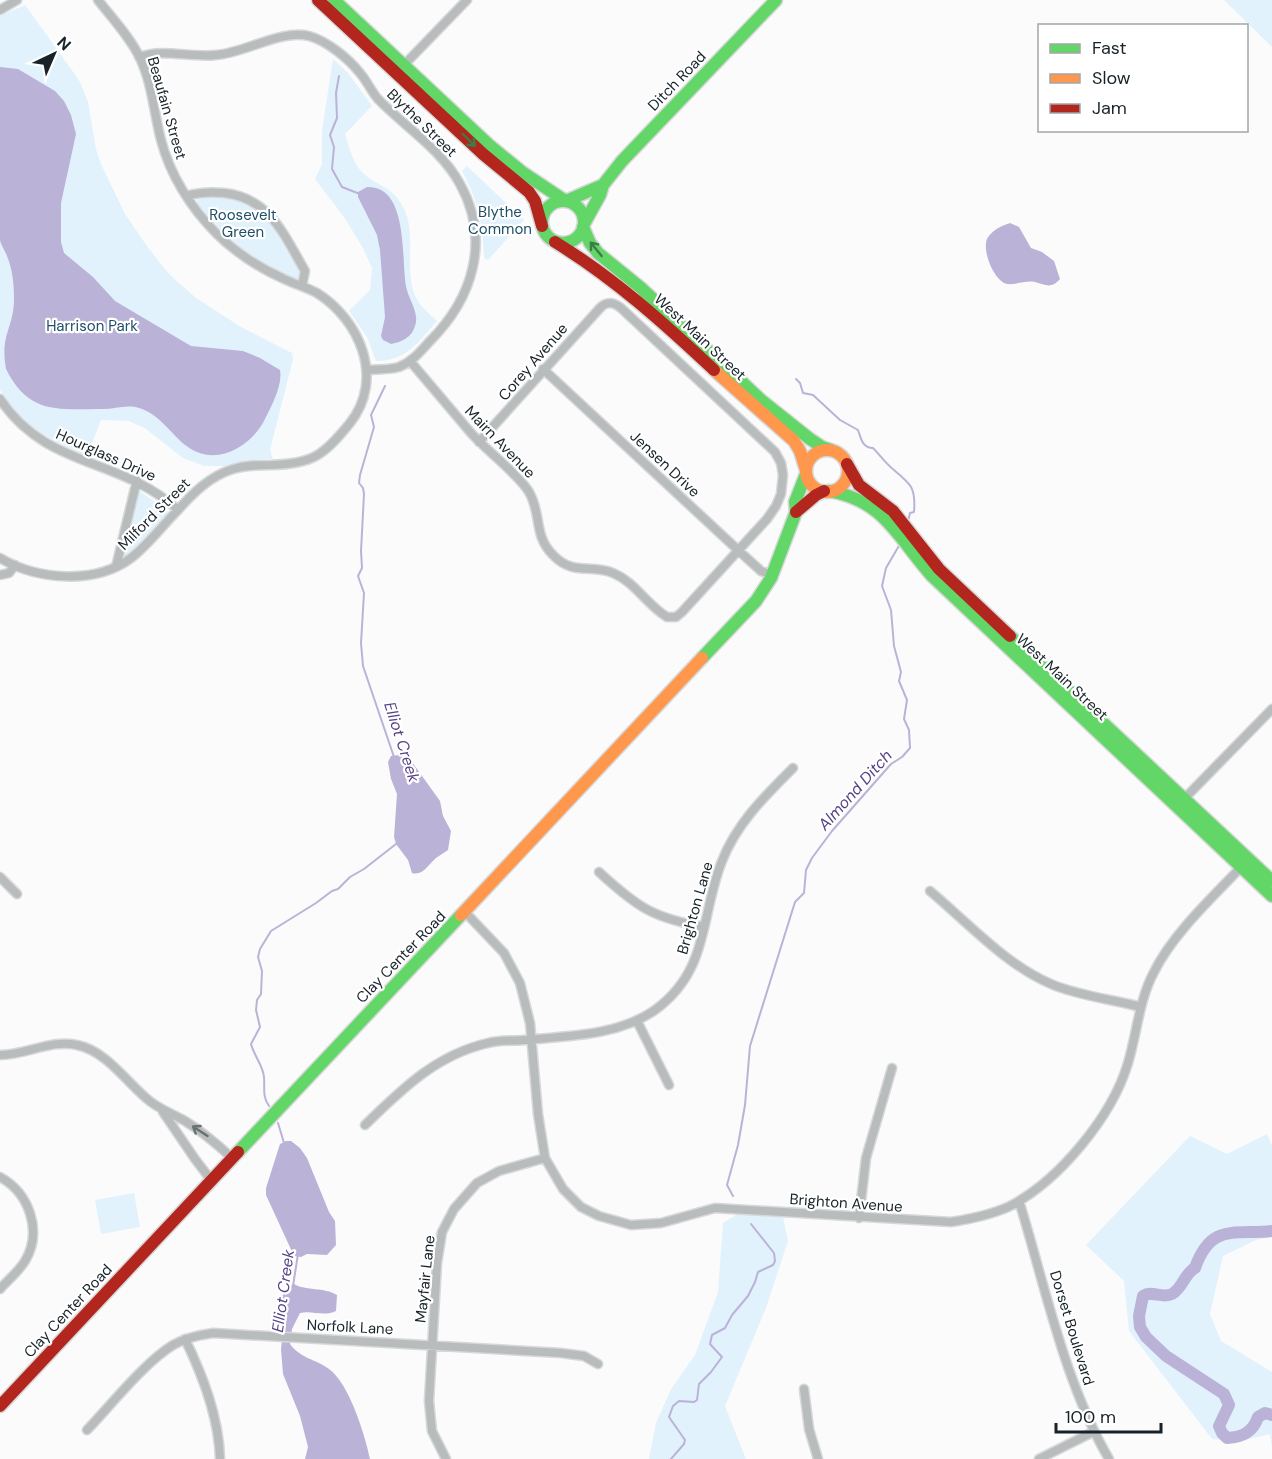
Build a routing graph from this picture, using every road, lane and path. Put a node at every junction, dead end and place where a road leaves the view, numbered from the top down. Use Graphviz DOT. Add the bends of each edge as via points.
graph roads {
  1 [pos="17,0"];
  2 [pos="98,0"];
  3 [pos="318,0"];
  4 [pos="334,0"];
  5 [pos="467,0"];
  6 [pos="776,0"];
  7 [pos="0,10"];
  8 [pos="139,57"];
  9 [pos="400,68"];
  10 [pos="603,185"];
  11 [pos="187,196"];
  12 [pos="565,200"];
  13 [pos="584,225"];
  14 [pos="542,226"];
  15 [pos="555,242"];
  16 [pos="302,286"];
  17 [pos="411,361"];
  18 [pos="543,369"];
  19 [pos="367,370"];
  20 [pos="713,370"];
  21 [pos="701,383"];
  22 [pos="0,399"];
  23 [pos="479,442"];
  24 [pos="831,450"];
  25 [pos="847,464"];
  26 [pos="806,472"];
  27 [pos="137,480"];
  28 [pos="827,491"];
  29 [pos="178,510"];
  30 [pos="796,512"];
  31 [pos="739,551"];
  32 [pos="0,558"];
  33 [pos="15,566"];
  34 [pos="116,567"];
  35 [pos="0,575"];
  36 [pos="772,575"];
  37 [pos="1272,709"];
  38 [pos="793,768"];
  39 [pos="1181,802"];
  40 [pos="1245,863"];
  41 [pos="600,873"];
  42 [pos="0,877"];
  43 [pos="1272,881"];
  44 [pos="930,891"];
  45 [pos="17,894"];
  46 [pos="1272,896"];
  47 [pos="465,912"];
  48 [pos="704,927"];
  49 [pos="1141,1007"];
  50 [pos="637,1021"];
  51 [pos="531,1039"];
  52 [pos="0,1055"];
  53 [pos="892,1068"];
  54 [pos="669,1085"];
  55 [pos="162,1111"];
  56 [pos="365,1125"];
  57 [pos="232,1158"];
  58 [pos="545,1158"];
  59 [pos="0,1177"];
  60 [pos="212,1180"];
  61 [pos="1019,1201"];
  62 [pos="859,1218"];
  63 [pos="0,1288"];
  64 [pos="185,1339"];
  65 [pos="432,1345"];
  66 [pos="598,1364"];
  67 [pos="804,1389"];
  68 [pos="0,1406"];
  69 [pos="87,1430"];
  70 [pos="1093,1432"];
  71 [pos="220,1459"];
  72 [pos="446,1459"];
  73 [pos="818,1459"];
  74 [pos="1039,1459"];
  75 [pos="1109,1459"];
  1 -- 7 [label="street"];
  2 -- 8 [label="street, Beaufain Street"];
  3 -- 9 [label="street"];
  4 -- 9 [label="street"];
  5 -- 9 [label="street"];
  6 -- 10 [label="street, Ditch Road"];
  8 -- 11 [label="street, Beaufain Street" via="164,151"];
  8 -- 17 [label="street, Blythe Street" via="158,52 218,55 292,35 314,38 355,67 377,98 446,164 464,191 473,218 473,270 455,313"];
  9 -- 12 [label="street" via="499,154"];
  9 -- 14 [label="street, one-way" via="479,150 529,192 535,199"];
  10 -- 12 [label="street, Ditch Road"];
  10 -- 13 [label="street, Ditch Road"];
  11 -- 16 [label="street, Beaufain Street" via="211,228 236,251 265,270"];
  11 -- 16 [label="street" via="202,192 230,194 261,207 305,271"];
  12 -- 13 [label="street" via="579,207"];
  12 -- 14 [label="street" via="547,208"];
  13 -- 15 [label="street" via="576,238"];
  24 -- 13 [label="street, West Main Street, one-way" via="810,439 754,394 598,253"];
  14 -- 15 [label="street"];
  15 -- 20 [label="street, West Main Street" via="620,285"];
  16 -- 19 [label="street, Beaufain Street" via="322,297 350,324 362,345"];
  17 -- 19 [label="street" via="396,368"];
  17 -- 23 [label="street, Mairn Avenue"];
  18 -- 21 [label="street, Corey Avenue" via="609,303 621,308"];
  18 -- 23 [label="street, Corey Avenue"];
  18 -- 31 [label="street, Jensen Drive"];
  19 -- 29 [label="street, Milford Street" via="365,393 356,415 318,456 301,463 253,465 228,471 203,485"];
  20 -- 21 [label="street"];
  20 -- 26 [label="street, West Main Street" via="794,441"];
  21 -- 31 [label="street" via="775,452 781,463 781,494 771,514"];
  22 -- 27 [label="street, Hourglass Drive" via="22,425 51,447"];
  23 -- 31 [label="street, Mairn Avenue" via="529,492 542,541 556,558 577,569 619,576 664,615 672,617 682,612"];
  24 -- 25 [label="street"];
  24 -- 26 [label="street" via="821,450 812,456"];
  25 -- 28 [label="street" via="843,483"];
  25 -- 39 [label="street, West Main Street" via="864,490 898,516 939,569"];
  26 -- 28 [label="street" via="814,487"];
  26 -- 30 [label="street, Clay Center Road" via="795,502"];
  27 -- 29 [label="street, Hourglass Drive"];
  27 -- 34 [label="street, Milford Street"];
  28 -- 30 [label="street"];
  28 -- 39 [label="street, West Main Street" via="864,501 882,515 932,576"];
  29 -- 34 [label="street, Milford Street" via="138,552"];
  30 -- 36 [label="street, Clay Center Road"];
  31 -- 36 [label="street, Jensen Drive" via="761,571"];
  32 -- 33 [label="street, Milford Street"];
  33 -- 34 [label="street, Milford Street" via="43,573 81,575"];
  33 -- 35 [label="street"];
  36 -- 47 [label="street, Clay Center Road" via="756,601"];
  37 -- 39 [label="street"];
  38 -- 48 [label="street, Brighton Lane" via="737,830 721,862"];
  39 -- 40 [label="street, West Main Street"];
  40 -- 43 [label="street, West Main Street"];
  40 -- 46 [label="street, West Main Street"];
  40 -- 49 [label="street, Brighton Avenue" via="1173,942 1153,974"];
  41 -- 48 [label="street" via="642,909"];
  42 -- 45 [label="street"];
  44 -- 49 [label="street" via="1037,977 1071,991"];
  47 -- 51 [label="street, Brighton Avenue" via="495,941 515,971 528,1008"];
  47 -- 57 [label="street, Clay Center Road"];
  48 -- 50 [label="street, Brighton Lane" via="698,954 684,979 663,1003"];
  49 -- 61 [label="street, Brighton Avenue" via="1128,1065 1101,1121 1043,1183"];
  50 -- 51 [label="street, Brighton Lane" via="602,1032"];
  50 -- 54 [label="street"];
  51 -- 56 [label="street, Brighton Lane" via="489,1043 445,1059 413,1080"];
  51 -- 58 [label="street, Brighton Avenue"];
  52 -- 55 [label="street" via="52,1044 85,1047 101,1056"];
  53 -- 62 [label="street" via="866,1158"];
  57 -- 55 [label="street, one-way" via="207,1135"];
  55 -- 60 [label="street"];
  57 -- 60 [label="street, Clay Center Road"];
  58 -- 62 [label="street, Brighton Avenue" via="554,1178 572,1199 614,1222 645,1225 715,1209"];
  58 -- 65 [label="street, Mayfair Lane" via="499,1171 477,1183 448,1218 438,1251"];
  59 -- 63 [label="street" via="21,1194 33,1231 24,1263"];
  60 -- 68 [label="street, Clay Center Road"];
  61 -- 62 [label="street, Brighton Avenue" via="951,1222"];
  61 -- 70 [label="street, Dorset Boulevard" via="1075,1388"];
  64 -- 65 [label="street, Norfolk Lane" via="213,1333"];
  64 -- 69 [label="street, Norfolk Lane" via="157,1357"];
  64 -- 71 [label="street" via="214,1415"];
  65 -- 66 [label="street, Norfolk Lane" via="580,1355"];
  65 -- 72 [label="street, Mayfair Lane" via="430,1417 432,1431"];
  67 -- 73 [label="street"];
  70 -- 74 [label="street"];
  70 -- 75 [label="street, Dorset Boulevard"];
}
